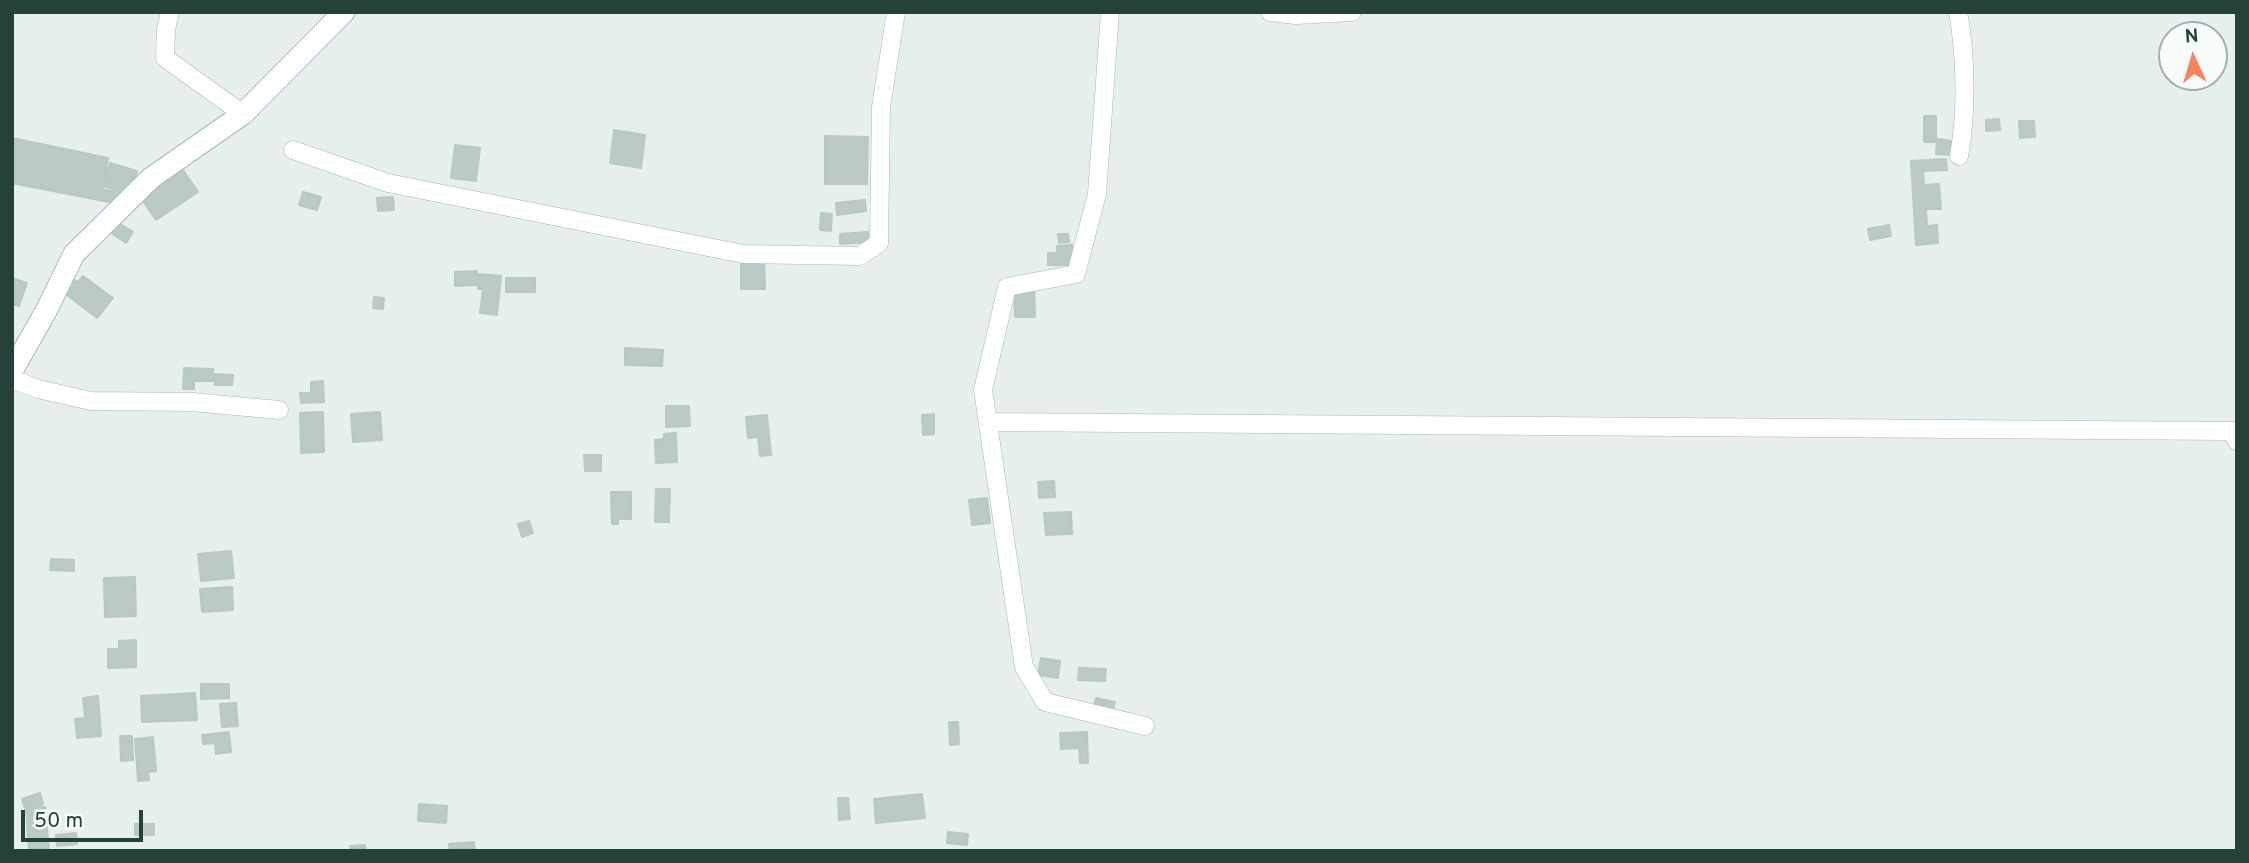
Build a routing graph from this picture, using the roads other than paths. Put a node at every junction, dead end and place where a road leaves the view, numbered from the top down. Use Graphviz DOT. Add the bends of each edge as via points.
graph roads {
  1 [pos="170,12"];
  2 [pos="344,12"];
  3 [pos="897,12"];
  4 [pos="1110,12"];
  5 [pos="1270,12"];
  6 [pos="1353,12"];
  7 [pos="1958,12"];
  8 [pos="243,114"];
  9 [pos="293,150"];
  10 [pos="1959,156"];
  11 [pos="12,370"];
  12 [pos="12,379"];
  13 [pos="279,410"];
  14 [pos="988,422"];
  15 [pos="2237,441"];
  16 [pos="1145,726"];
  1 -- 8 [label="street" via="165,58"];
  2 -- 8 [label="main road"];
  3 -- 9 [label="street" via="881,107 879,243 860,256 743,254 388,183"];
  4 -- 14 [label="street" via="1097,194 1076,274 1007,287 983,390"];
  5 -- 6 [label="street"];
  7 -- 10 [label="street" via="1965,127"];
  8 -- 11 [label="main road" via="151,178 74,254"];
  12 -- 13 [label="street" via="91,401 192,402"];
  14 -- 15 [label="street" via="2231,431"];
  14 -- 16 [label="street" via="1024,667 1045,702"];
}
